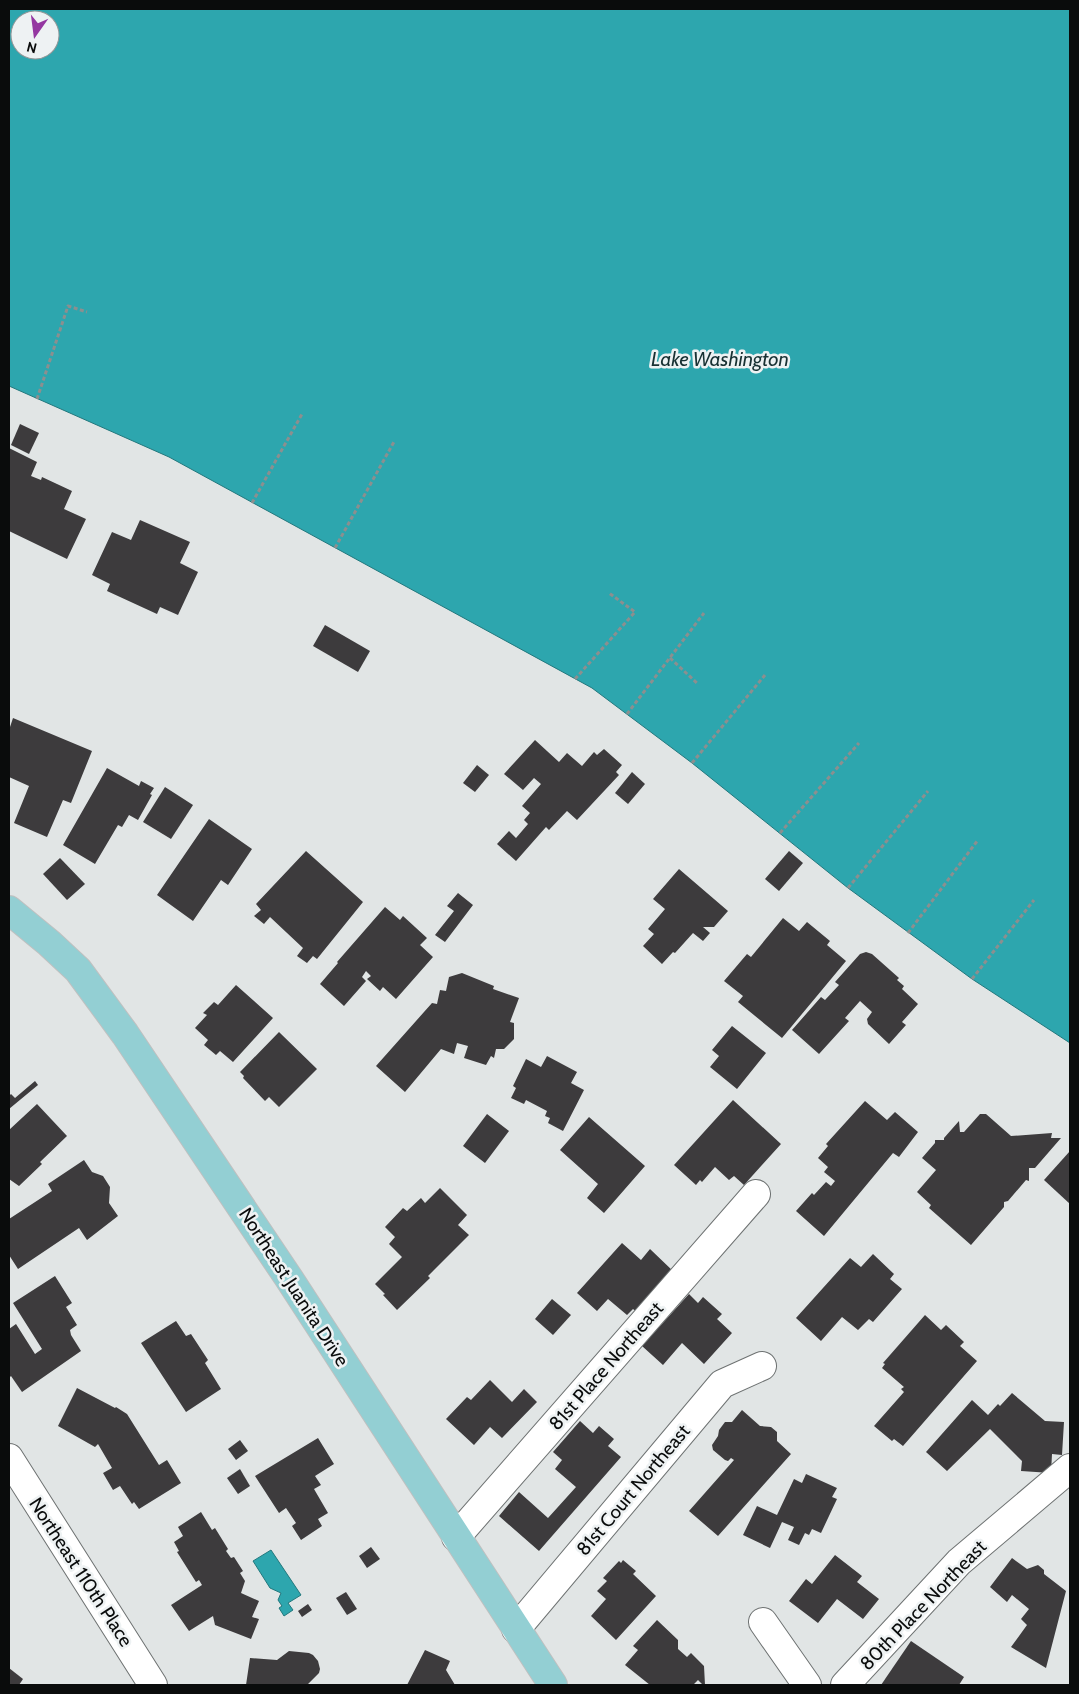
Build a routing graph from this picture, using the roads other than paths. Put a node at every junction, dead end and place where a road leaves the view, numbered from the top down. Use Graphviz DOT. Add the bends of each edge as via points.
graph roads {
  1 [pos="9,910"];
  2 [pos="756,1194"];
  3 [pos="762,1366"];
  4 [pos="9,1458"];
  5 [pos="1070,1468"];
  6 [pos="456,1537"];
  7 [pos="763,1622"];
  8 [pos="516,1629"];
  9 [pos="153,1685"];
  10 [pos="553,1685"];
  11 [pos="807,1685"];
  12 [pos="845,1685"];
  1 -- 6 [label="main road, Northeast Juanita Drive" via="78,970 125,1034 304,1301"];
  2 -- 6 [label="street, 81st Place Northeast"];
  3 -- 8 [label="street, 81st Court Northeast" via="722,1384"];
  4 -- 9 [label="street, Northeast 110th Place"];
  5 -- 12 [label="street, 80th Place Northeast" via="959,1562"];
  6 -- 8 [label="main road, Northeast Juanita Drive"];
  7 -- 11 [label="street"];
  8 -- 10 [label="main road, Northeast Juanita Drive"];
}
